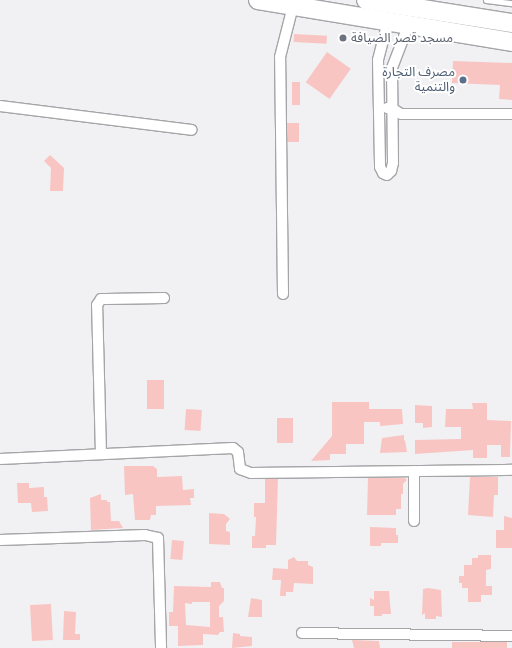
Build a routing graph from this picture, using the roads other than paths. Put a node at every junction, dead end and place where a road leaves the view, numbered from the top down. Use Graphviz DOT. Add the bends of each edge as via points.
graph roads {
  1 [pos="258,0"];
  2 [pos="366,0"];
  3 [pos="486,0"];
  4 [pos="512,4"];
  5 [pos="293,6"];
  6 [pos="388,22"];
  7 [pos="512,23"];
  8 [pos="408,26"];
  9 [pos="512,42"];
  10 [pos="378,68"];
  11 [pos="392,68"];
  12 [pos="0,106"];
  13 [pos="379,108"];
  14 [pos="395,114"];
  15 [pos="512,114"];
  16 [pos="379,121"];
  17 [pos="192,130"];
  18 [pos="283,294"];
  19 [pos="164,298"];
  20 [pos="101,454"];
  21 [pos="0,459"];
  22 [pos="512,470"];
  23 [pos="414,471"];
  24 [pos="414,521"];
  25 [pos="0,540"];
  26 [pos="302,633"];
  27 [pos="512,636"];
  28 [pos="161,648"];
  1 -- 5 [label="highway"];
  2 -- 7 [label="highway"];
  3 -- 4 [label="lane"];
  5 -- 6 [label="highway"];
  5 -- 18 [label="street" via="280,57"];
  6 -- 8 [label="highway"];
  6 -- 10 [label="street"];
  8 -- 9 [label="highway"];
  8 -- 11 [label="street"];
  10 -- 11 [label="street"];
  10 -- 13 [label="street"];
  11 -- 14 [label="street"];
  12 -- 17 [label="street"];
  13 -- 14 [label="street"];
  13 -- 16 [label="street"];
  14 -- 15 [label="street"];
  14 -- 16 [label="street"];
  14 -- 16 [label="street" via="393,163 387,175 380,167"];
  19 -- 20 [label="street" via="101,299 97,305"];
  20 -- 21 [label="street"];
  20 -- 23 [label="street" via="233,448 238,451 240,470 245,472"];
  22 -- 23 [label="street"];
  23 -- 24 [label="street"];
  25 -- 28 [label="street" via="145,535 158,538"];
  26 -- 27 [label="street"];
}
